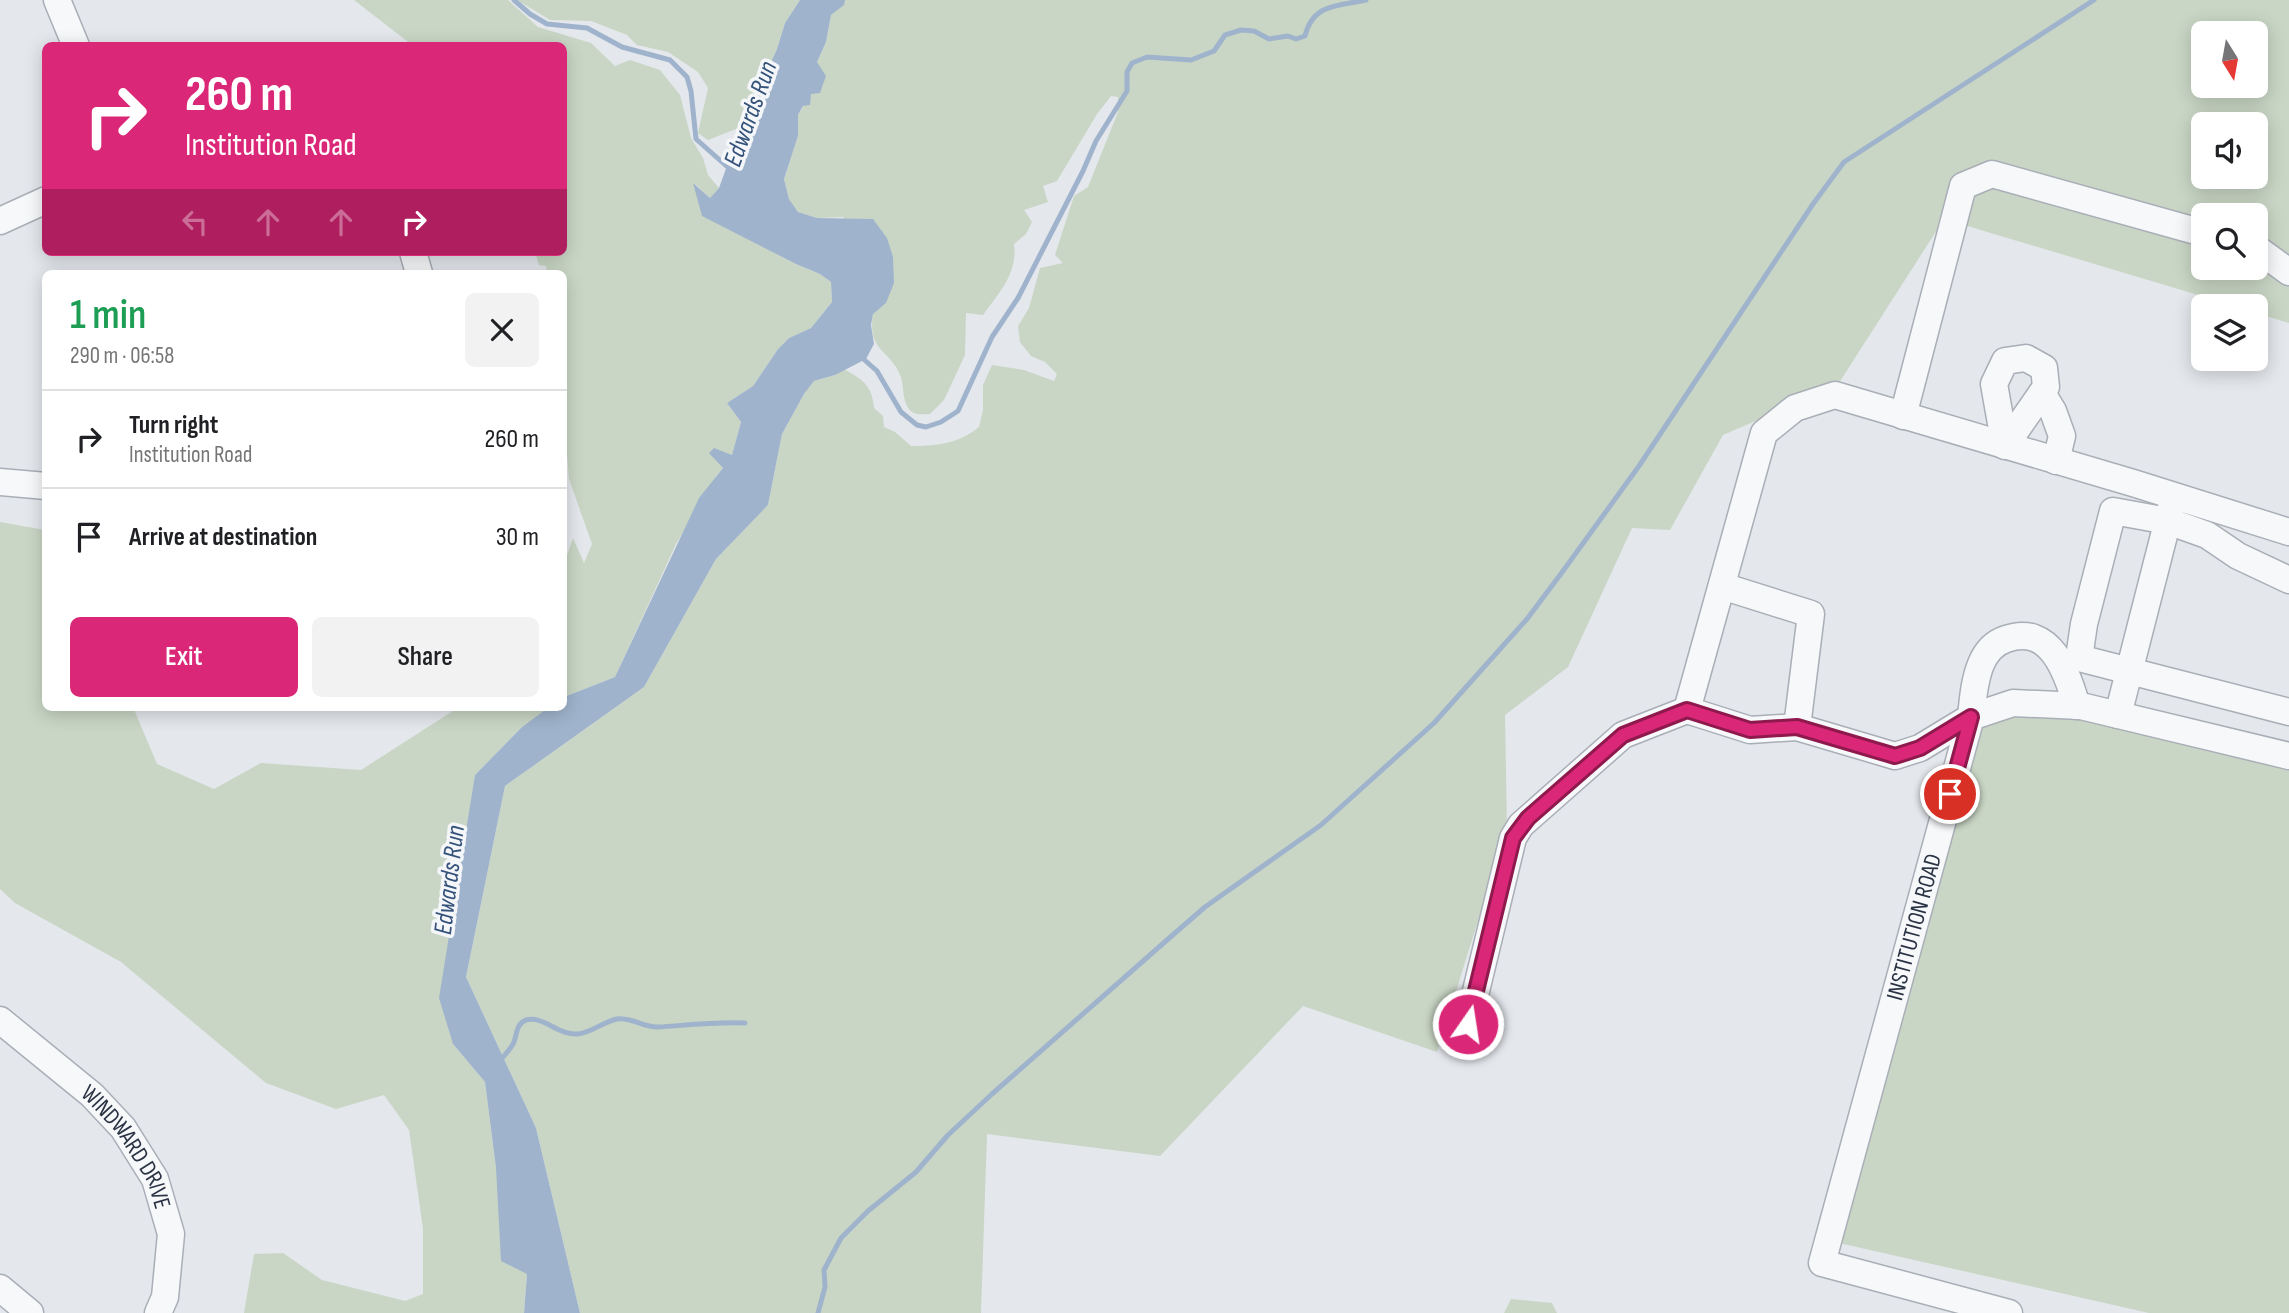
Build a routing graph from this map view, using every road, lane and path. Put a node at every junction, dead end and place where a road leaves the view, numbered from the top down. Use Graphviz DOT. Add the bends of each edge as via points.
graph roads {
  1 [pos="57,0"];
  2 [pos="74,42"];
  3 [pos="42,202"];
  4 [pos="0,221"];
  5 [pos="2191,230"];
  6 [pos="2268,257"];
  7 [pos="2289,272"];
  8 [pos="2042,393"];
  9 [pos="1903,416"];
  10 [pos="2005,446"];
  11 [pos="2056,461"];
  12 [pos="0,482"];
  13 [pos="42,485"];
  14 [pos="2174,496"];
  15 [pos="2168,521"];
  16 [pos="2289,532"];
  17 [pos="2289,580"];
  18 [pos="1722,586"];
  19 [pos="2129,670"];
  20 [pos="2077,706"];
  21 [pos="1687,710"];
  22 [pos="2289,712"];
  23 [pos="2118,715"];
  24 [pos="1971,717"];
  25 [pos="1797,727"];
  26 [pos="2289,756"];
  27 [pos="0,1020"];
  28 [pos="1468,1024"];
  29 [pos="0,1288"];
  30 [pos="30,1313"];
  31 [pos="158,1313"];
  32 [pos="2009,1313"];
  1 -- 2 [label="street"];
  3 -- 4 [label="street"];
  5 -- 9 [label="street" via="1992,174 1964,187"];
  6 -- 7 [label="street"];
  8 -- 10 [label="street"];
  8 -- 10 [label="street" via="2046,387 2044,368 2026,358 2005,361 1994,384"];
  8 -- 11 [label="street" via="2062,436"];
  9 -- 10 [label="street"];
  9 -- 18 [label="street" via="1835,395 1796,408 1764,433"];
  10 -- 11 [label="street"];
  11 -- 14 [label="street"];
  12 -- 13 [label="street"];
  14 -- 15 [label="street"];
  14 -- 16 [label="street"];
  15 -- 17 [label="street" via="2207,535"];
  15 -- 19 [label="street"];
  15 -- 19 [label="street" via="2113,511 2079,658"];
  18 -- 21 [label="street"];
  18 -- 25 [label="street" via="1811,614"];
  19 -- 22 [label="street"];
  19 -- 23 [label="street"];
  20 -- 23 [label="street"];
  20 -- 24 [label="street" via="2013,703"];
  20 -- 24 [label="street" via="2060,660 2041,640 2019,634 1995,643 1981,662"];
  21 -- 25 [label="street" via="1750,730"];
  21 -- 28 [label="street" via="1623,735 1521,825 1513,838"];
  23 -- 26 [label="street"];
  24 -- 25 [label="street" via="1920,748 1895,756"];
  24 -- 32 [label="street, INSTITUTION ROAD" via="1822,1264"];
  27 -- 31 [label="street, WINDWARD DRIVE" via="92,1095 124,1128 155,1179 171,1234 165,1297"];
  29 -- 30 [label="street"];
}
